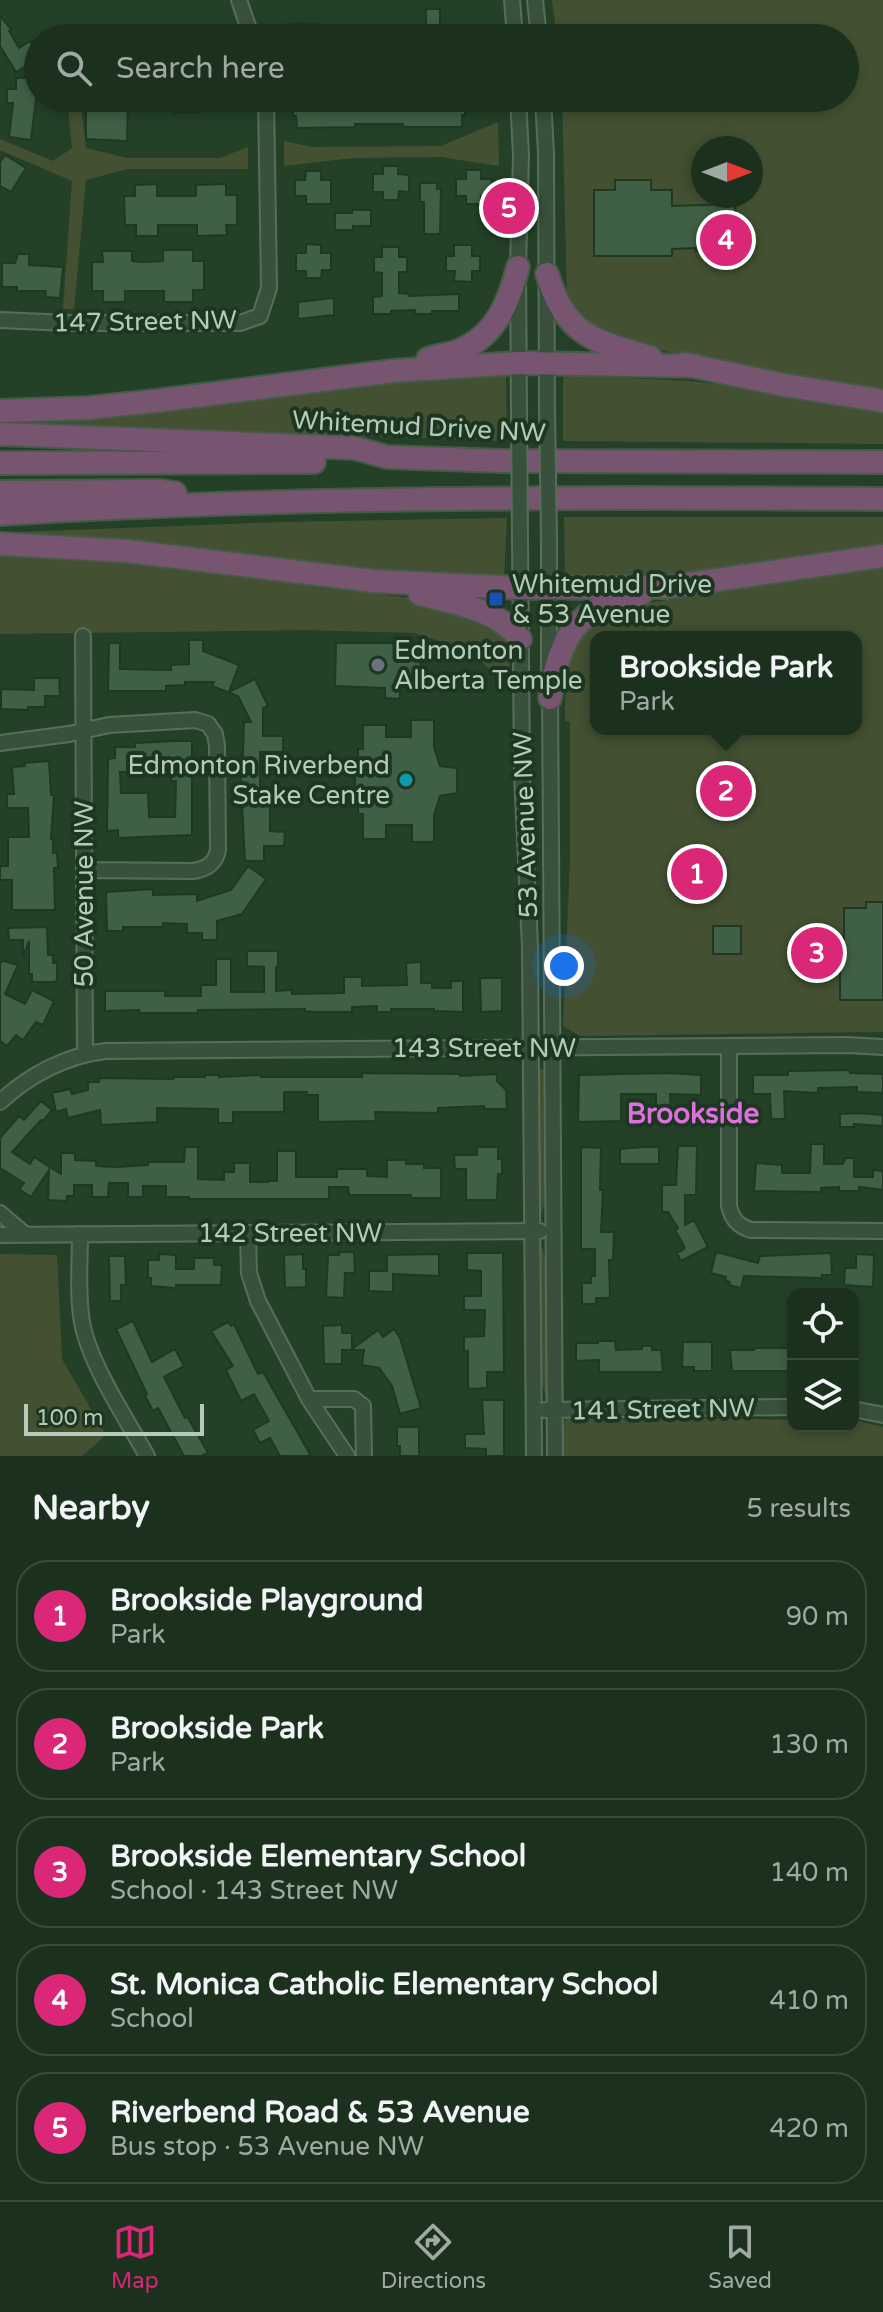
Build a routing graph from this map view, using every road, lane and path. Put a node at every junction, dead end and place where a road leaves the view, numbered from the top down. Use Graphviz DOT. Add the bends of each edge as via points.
graph roads {
  1 [pos="239,0"];
  2 [pos="512,0"];
  3 [pos="535,0"];
  4 [pos="247,24"];
  5 [pos="514,24"];
  6 [pos="538,24"];
  7 [pos="266,112"];
  8 [pos="519,112"];
  9 [pos="544,112"];
  10 [pos="518,267"];
  11 [pos="547,274"];
  12 [pos="0,320"];
  13 [pos="519,363"];
  14 [pos="546,363"];
  15 [pos="696,366"];
  16 [pos="393,371"];
  17 [pos="883,401"];
  18 [pos="0,411"];
  19 [pos="0,434"];
  20 [pos="387,457"];
  21 [pos="883,462"];
  22 [pos="0,463"];
  23 [pos="0,492"];
  24 [pos="883,499"];
  25 [pos="202,504"];
  26 [pos="0,514"];
  27 [pos="0,544"];
  28 [pos="883,556"];
  29 [pos="373,581"];
  30 [pos="668,587"];
  31 [pos="519,588"];
  32 [pos="548,588"];
  33 [pos="83,636"];
  34 [pos="520,639"];
  35 [pos="550,698"];
  36 [pos="83,731"];
  37 [pos="0,743"];
  38 [pos="84,870"];
  39 [pos="729,1047"];
  40 [pos="883,1047"];
  41 [pos="531,1048"];
  42 [pos="553,1048"];
  43 [pos="85,1054"];
  44 [pos="0,1102"];
  45 [pos="0,1213"];
  46 [pos="533,1231"];
  47 [pos="553,1231"];
  48 [pos="883,1231"];
  49 [pos="248,1233"];
  50 [pos="80,1234"];
  51 [pos="0,1235"];
  52 [pos="26,1235"];
  53 [pos="309,1399"];
  54 [pos="787,1407"];
  55 [pos="554,1410"];
  56 [pos="859,1410"];
  57 [pos="533,1411"];
  58 [pos="883,1415"];
  59 [pos="147,1456"];
  60 [pos="347,1456"];
  61 [pos="364,1456"];
  62 [pos="534,1456"];
  63 [pos="555,1456"];
  1 -- 4 [label="street"];
  2 -- 5 [label="street"];
  3 -- 6 [label="street"];
  7 -- 12 [label="street, 147 Street NW" via="269,288 260,316 240,323"];
  8 -- 10 [label="street, 53 Avenue NW"];
  9 -- 11 [label="street, 53 Avenue NW"];
  10 -- 13 [label="street, 53 Avenue NW"];
  10 -- 16 [label="highway" via="502,314 471,345"];
  11 -- 14 [label="street, 53 Avenue NW"];
  11 -- 15 [label="highway" via="563,314 587,336"];
  13 -- 14 [label="highway"];
  13 -- 16 [label="highway"];
  13 -- 31 [label="street, 53 Avenue NW, bridge"];
  14 -- 15 [label="highway"];
  14 -- 32 [label="street, 53 Avenue NW, bridge"];
  15 -- 17 [label="highway"];
  16 -- 18 [label="highway" via="88,408"];
  19 -- 20 [label="highway, Whitemud Drive NW" via="355,448"];
  20 -- 21 [label="highway, Whitemud Drive NW"];
  20 -- 22 [label="highway" via="353,462"];
  23 -- 25 [label="highway" via="161,491"];
  24 -- 25 [label="highway"];
  25 -- 26 [label="highway"];
  27 -- 29 [label="highway" via="127,551"];
  28 -- 30 [label="highway"];
  29 -- 31 [label="highway"];
  29 -- 34 [label="highway" via="459,603 505,623"];
  30 -- 32 [label="highway"];
  30 -- 35 [label="highway" via="589,614 564,645"];
  31 -- 32 [label="highway"];
  31 -- 34 [label="street, 53 Avenue NW"];
  32 -- 35 [label="street, 53 Avenue NW"];
  33 -- 36 [label="street, 50 Avenue NW"];
  34 -- 41 [label="street, 53 Avenue NW"];
  35 -- 42 [label="street, 53 Avenue NW"];
  36 -- 37 [label="street"];
  36 -- 38 [label="street, 50 Avenue NW"];
  36 -- 38 [label="street" via="195,720 208,724 217,740 218,805 217,854 208,866 193,871"];
  38 -- 43 [label="street, 50 Avenue NW"];
  39 -- 40 [label="street, 143 Street NW"];
  39 -- 42 [label="street, 143 Street NW"];
  39 -- 48 [label="street" via="729,1206 738,1224 757,1230"];
  41 -- 42 [label="street, 143 Street NW"];
  41 -- 43 [label="street, 143 Street NW"];
  41 -- 46 [label="street, 53 Avenue NW"];
  42 -- 47 [label="street, 53 Avenue NW"];
  43 -- 44 [label="street" via="29,1079"];
  45 -- 52 [label="street"];
  46 -- 47 [label="street, 142 Street NW"];
  46 -- 49 [label="street, 142 Street NW"];
  46 -- 57 [label="street, 53 Avenue NW"];
  47 -- 55 [label="street, 53 Avenue NW"];
  49 -- 50 [label="street, 142 Street NW"];
  49 -- 53 [label="street" via="254,1293"];
  50 -- 52 [label="street, 142 Street NW"];
  50 -- 59 [label="street" via="85,1336"];
  51 -- 52 [label="street, 142 Street NW"];
  53 -- 60 [label="street"];
  53 -- 61 [label="street" via="354,1399 363,1406"];
  54 -- 55 [label="street, 141 Street NW"];
  55 -- 57 [label="street, 141 Street NW"];
  55 -- 63 [label="street, 53 Avenue NW"];
  56 -- 58 [label="street"];
  57 -- 62 [label="street, 53 Avenue NW"];
}
